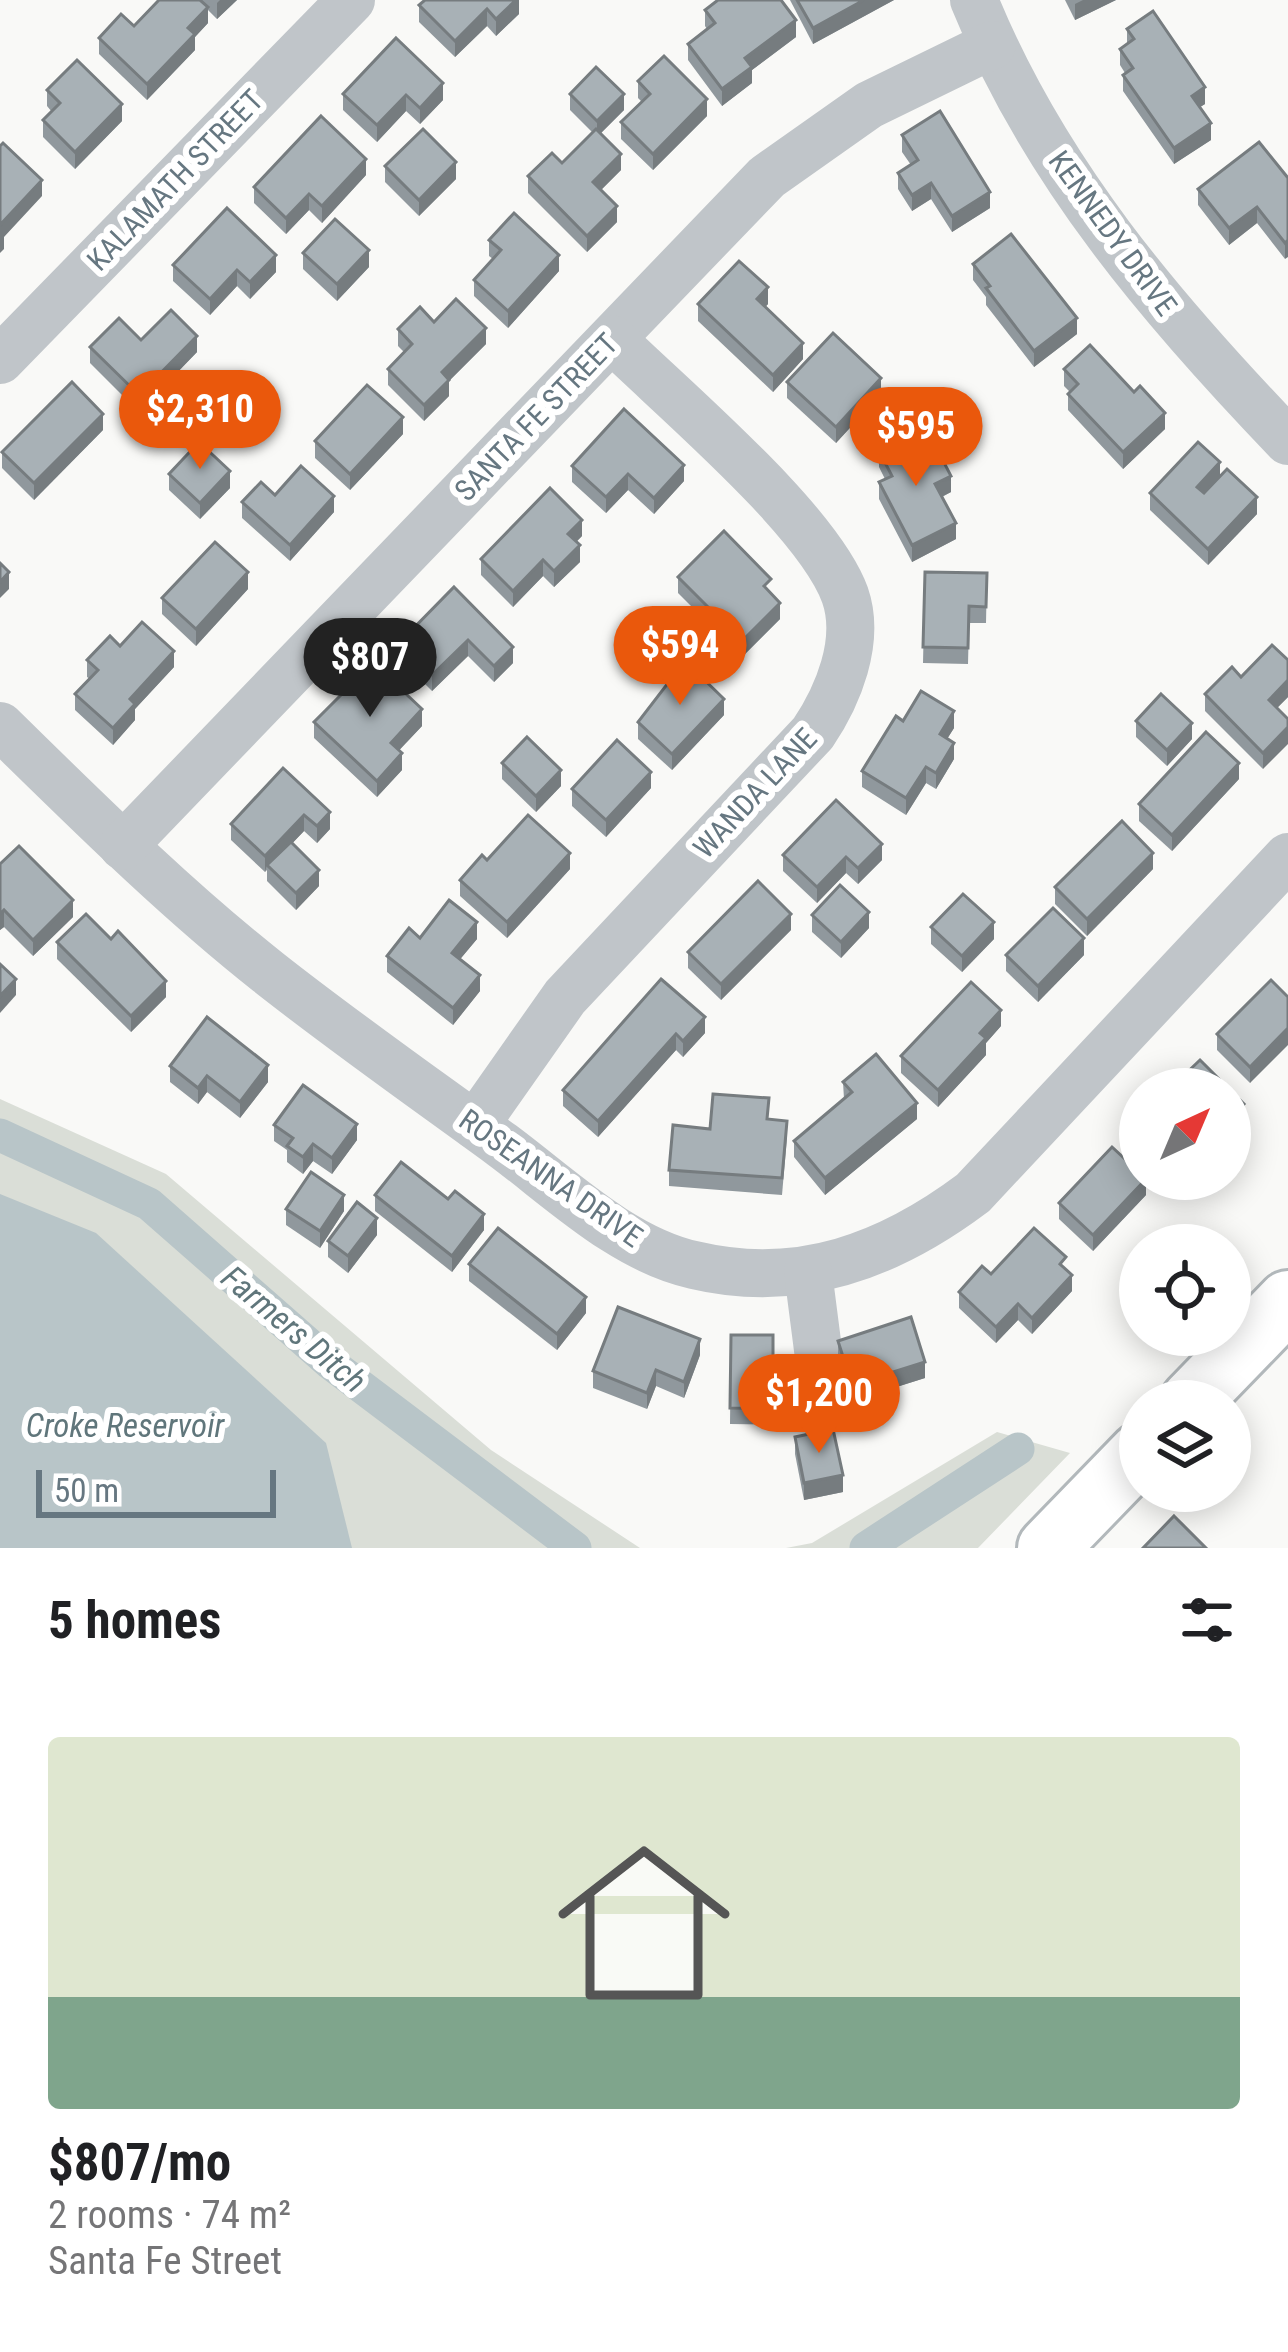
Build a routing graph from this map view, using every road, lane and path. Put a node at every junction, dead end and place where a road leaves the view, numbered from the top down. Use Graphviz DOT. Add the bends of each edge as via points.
graph roads {
  1 [pos="351,0"];
  2 [pos="974,0"];
  3 [pos="992,45"];
  4 [pos="612,338"];
  5 [pos="0,360"];
  6 [pos="1288,441"];
  7 [pos="0,726"];
  8 [pos="122,845"];
  9 [pos="1288,857"];
  10 [pos="475,1125"];
  11 [pos="808,1272"];
  12 [pos="1288,1300"];
  13 [pos="821,1373"];
  14 [pos="1211,1380"];
  15 [pos="1119,1475"];
  16 [pos="1048,1548"];
  1 -- 5 [label="street, KALAMATH STREET"];
  2 -- 3 [label="street, KENNEDY DRIVE"];
  3 -- 4 [label="street, SANTA FE STREET" via="814,140 767,177"];
  3 -- 6 [label="street, KENNEDY DRIVE" via="1142,281"];
  4 -- 8 [label="street, SANTA FE STREET"];
  4 -- 10 [label="street, WANDA LANE" via="803,528 829,565 847,599 839,694 813,734 565,997"];
  7 -- 8 [label="street, ROSEANNA DRIVE"];
  8 -- 10 [label="street, ROSEANNA DRIVE" via="269,974"];
  9 -- 11 [label="street, ROSEANNA DRIVE" via="973,1193 925,1229"];
  10 -- 11 [label="street, ROSEANNA DRIVE" via="653,1250 738,1273"];
  11 -- 13 [label="street"];
  12 -- 14 [label="main road"];
  15 -- 16 [label="main road"];
}
